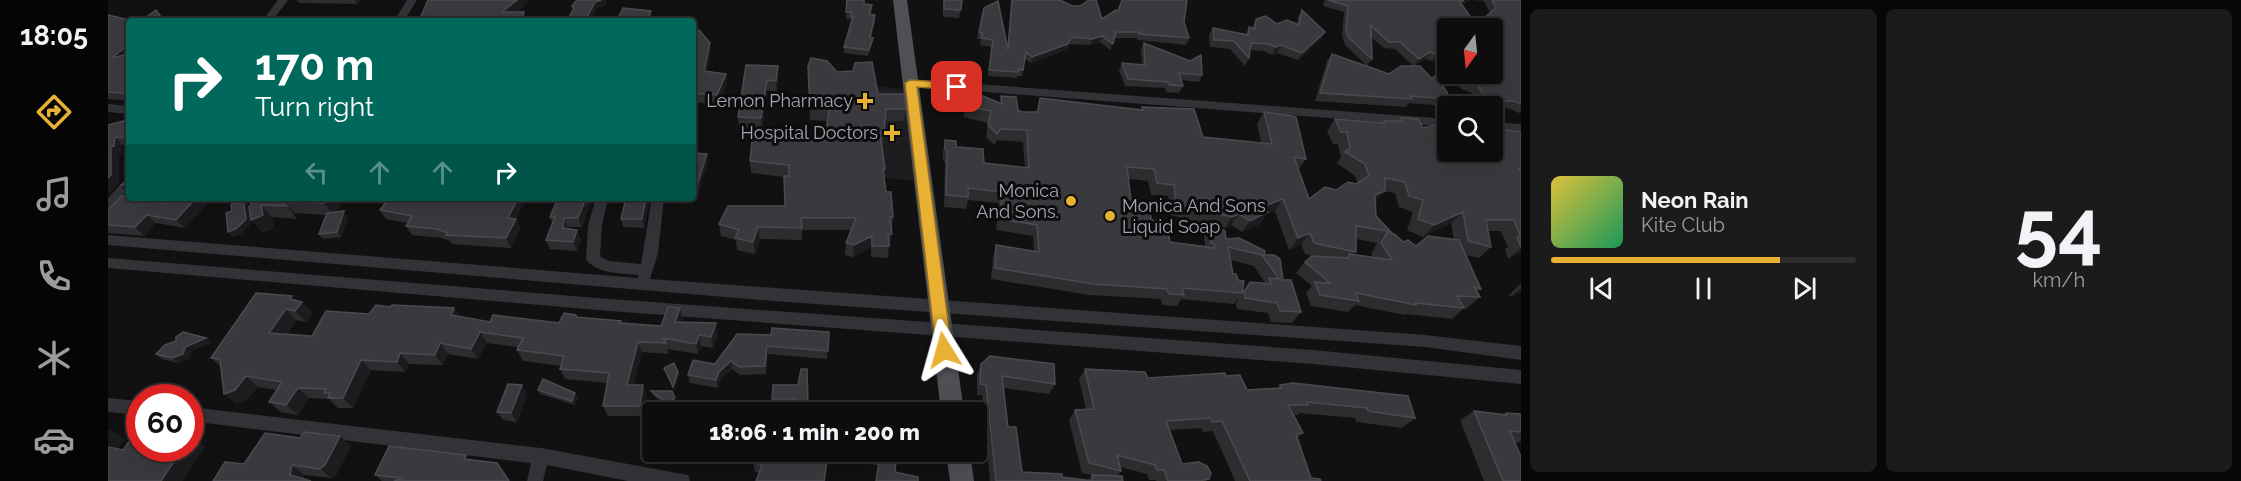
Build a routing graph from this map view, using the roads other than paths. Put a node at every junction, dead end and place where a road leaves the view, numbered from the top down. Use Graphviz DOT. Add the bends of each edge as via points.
graph roads {
  1 [pos="283,0"];
  2 [pos="412,0"];
  3 [pos="900,0"];
  4 [pos="269,18"];
  5 [pos="401,18"];
  6 [pos="910,83"];
  7 [pos="108,108"];
  8 [pos="126,110"];
  9 [pos="1437,122"];
  10 [pos="1503,127"];
  11 [pos="1521,128"];
  12 [pos="126,186"];
  13 [pos="601,201"];
  14 [pos="658,201"];
  15 [pos="108,206"];
  16 [pos="108,240"];
  17 [pos="108,263"];
  18 [pos="646,270"];
  19 [pos="642,285"];
  20 [pos="938,307"];
  21 [pos="941,329"];
  22 [pos="1521,353"];
  23 [pos="1521,377"];
  24 [pos="952,402"];
  25 [pos="108,405"];
  26 [pos="126,407"];
  27 [pos="204,416"];
  28 [pos="541,456"];
  29 [pos="959,462"];
  30 [pos="535,481"];
  31 [pos="682,481"];
  32 [pos="962,481"];
  1 -- 4 [label="street"];
  2 -- 5 [label="street"];
  3 -- 6 [label="main road"];
  6 -- 9 [label="street"];
  6 -- 20 [label="main road"];
  7 -- 8 [label="street"];
  10 -- 11 [label="street"];
  12 -- 15 [label="street"];
  13 -- 18 [label="street" via="595,225 594,259 606,266"];
  14 -- 18 [label="street"];
  16 -- 19 [label="street"];
  17 -- 21 [label="street"];
  18 -- 19 [label="street"];
  19 -- 20 [label="street"];
  20 -- 21 [label="main road"];
  20 -- 22 [label="street" via="1425,341"];
  21 -- 23 [label="street"];
  21 -- 24 [label="main road"];
  25 -- 26 [label="street"];
  27 -- 28 [label="street"];
  28 -- 30 [label="street"];
  28 -- 31 [label="street"];
  29 -- 32 [label="main road"];
}
